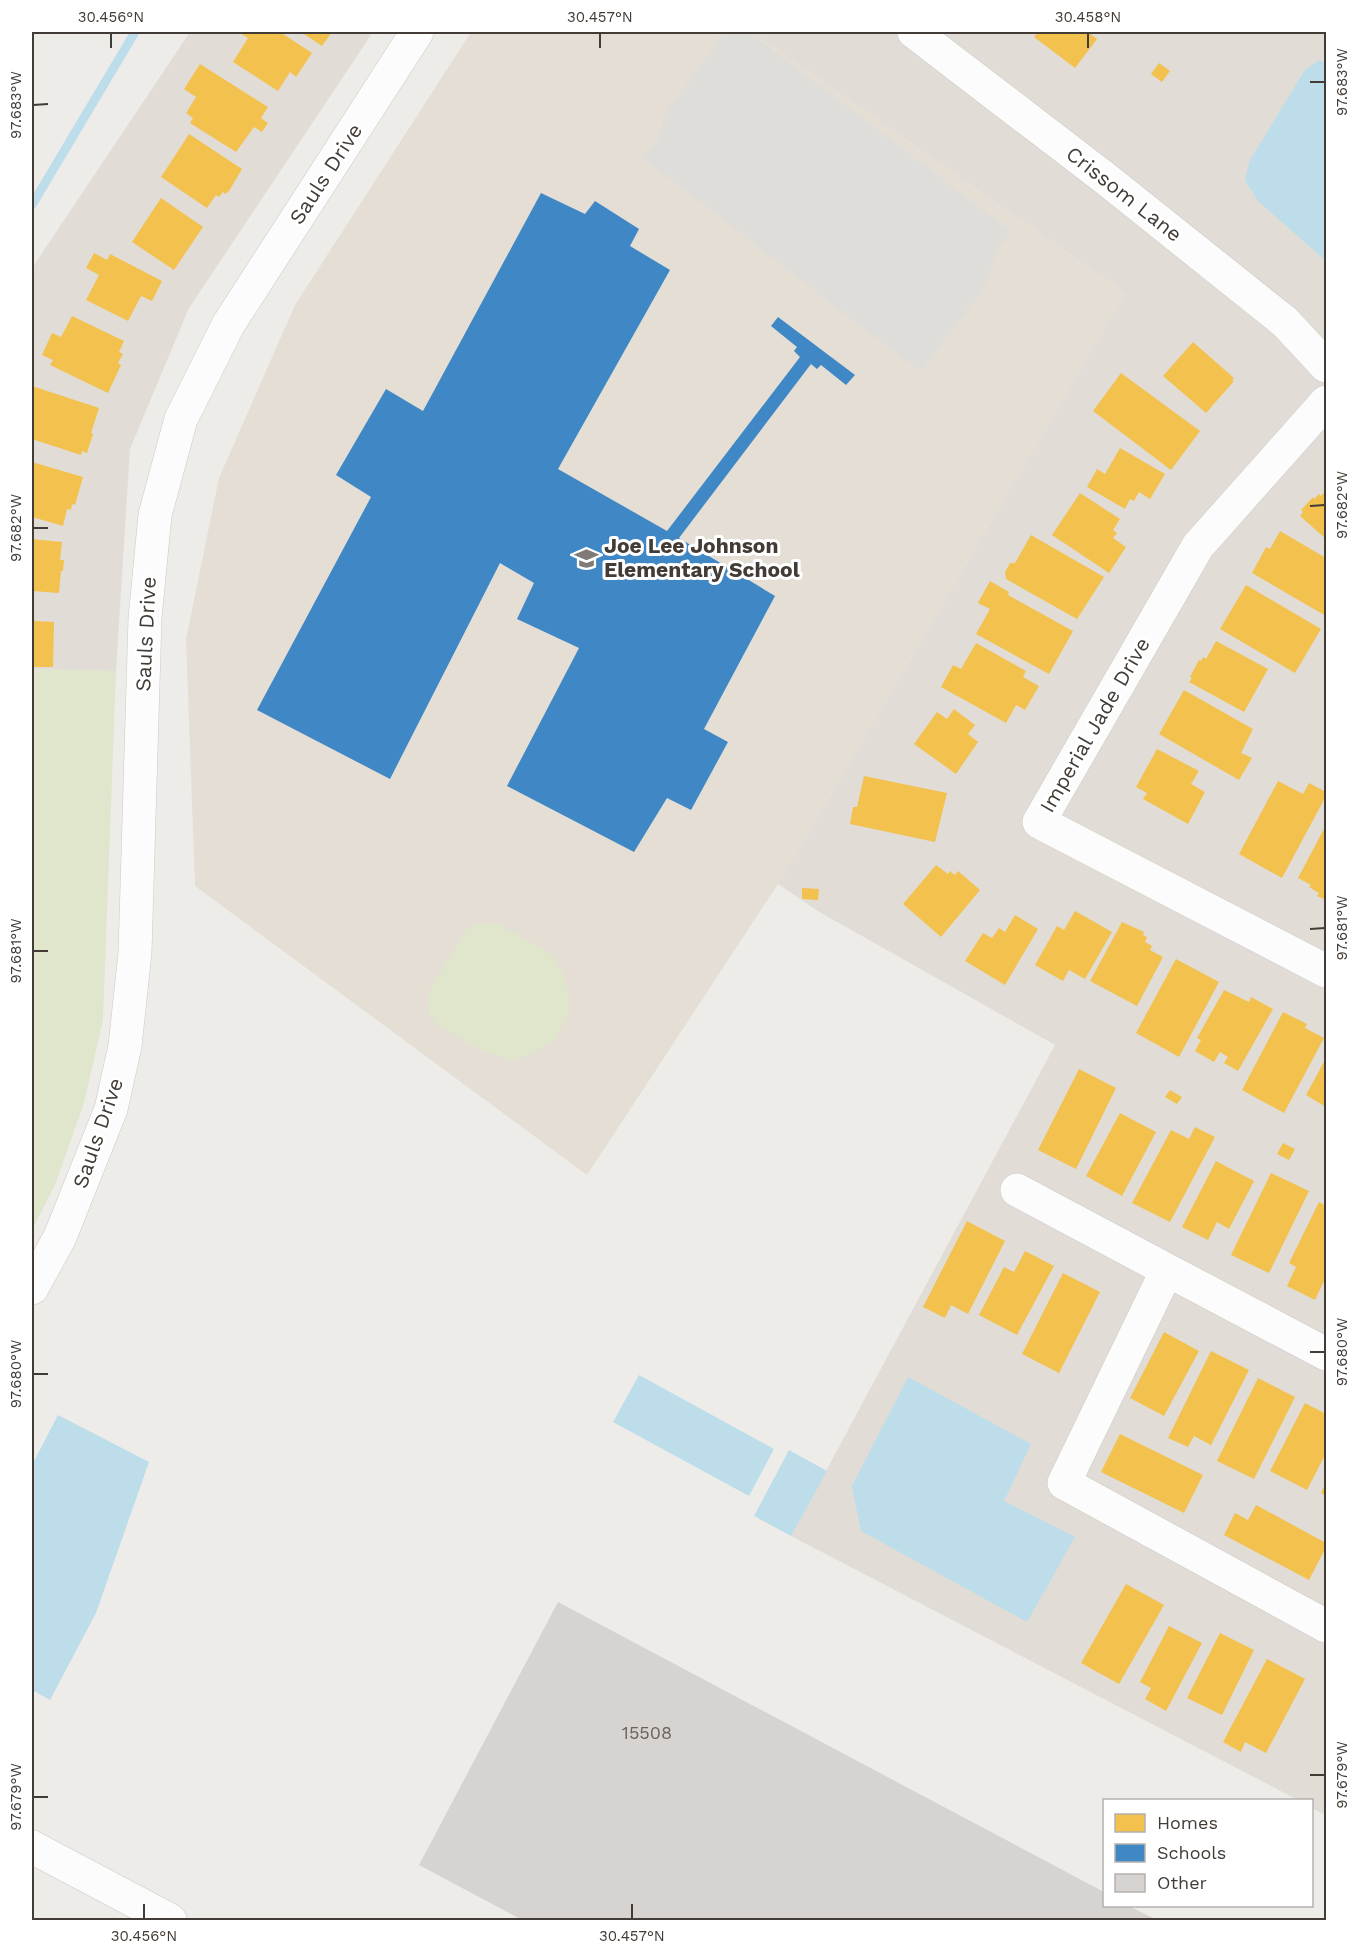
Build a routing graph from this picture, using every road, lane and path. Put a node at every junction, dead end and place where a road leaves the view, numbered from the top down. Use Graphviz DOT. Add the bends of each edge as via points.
graph roads {
  1 [pos="417,32"];
  2 [pos="920,33"];
  3 [pos="1326,366"];
  4 [pos="1326,402"];
  5 [pos="1326,971"];
  6 [pos="1017,1190"];
  7 [pos="1167,1270"];
  8 [pos="32,1288"];
  9 [pos="1326,1354"];
  10 [pos="1326,1626"];
  11 [pos="32,1847"];
  12 [pos="170,1920"];
  1 -- 8 [label="street, Sauls Drive" via="228,325 181,419 155,515 145,618 135,952 125,1046 111,1109 60,1237"];
  2 -- 3 [label="street, Crissom Lane" via="1286,322"];
  4 -- 5 [label="street, Imperial Jade Drive" via="1198,546 1039,822"];
  6 -- 7 [label="street"];
  7 -- 9 [label="street"];
  7 -- 10 [label="street" via="1064,1483"];
  11 -- 12 [label="street"];
}
